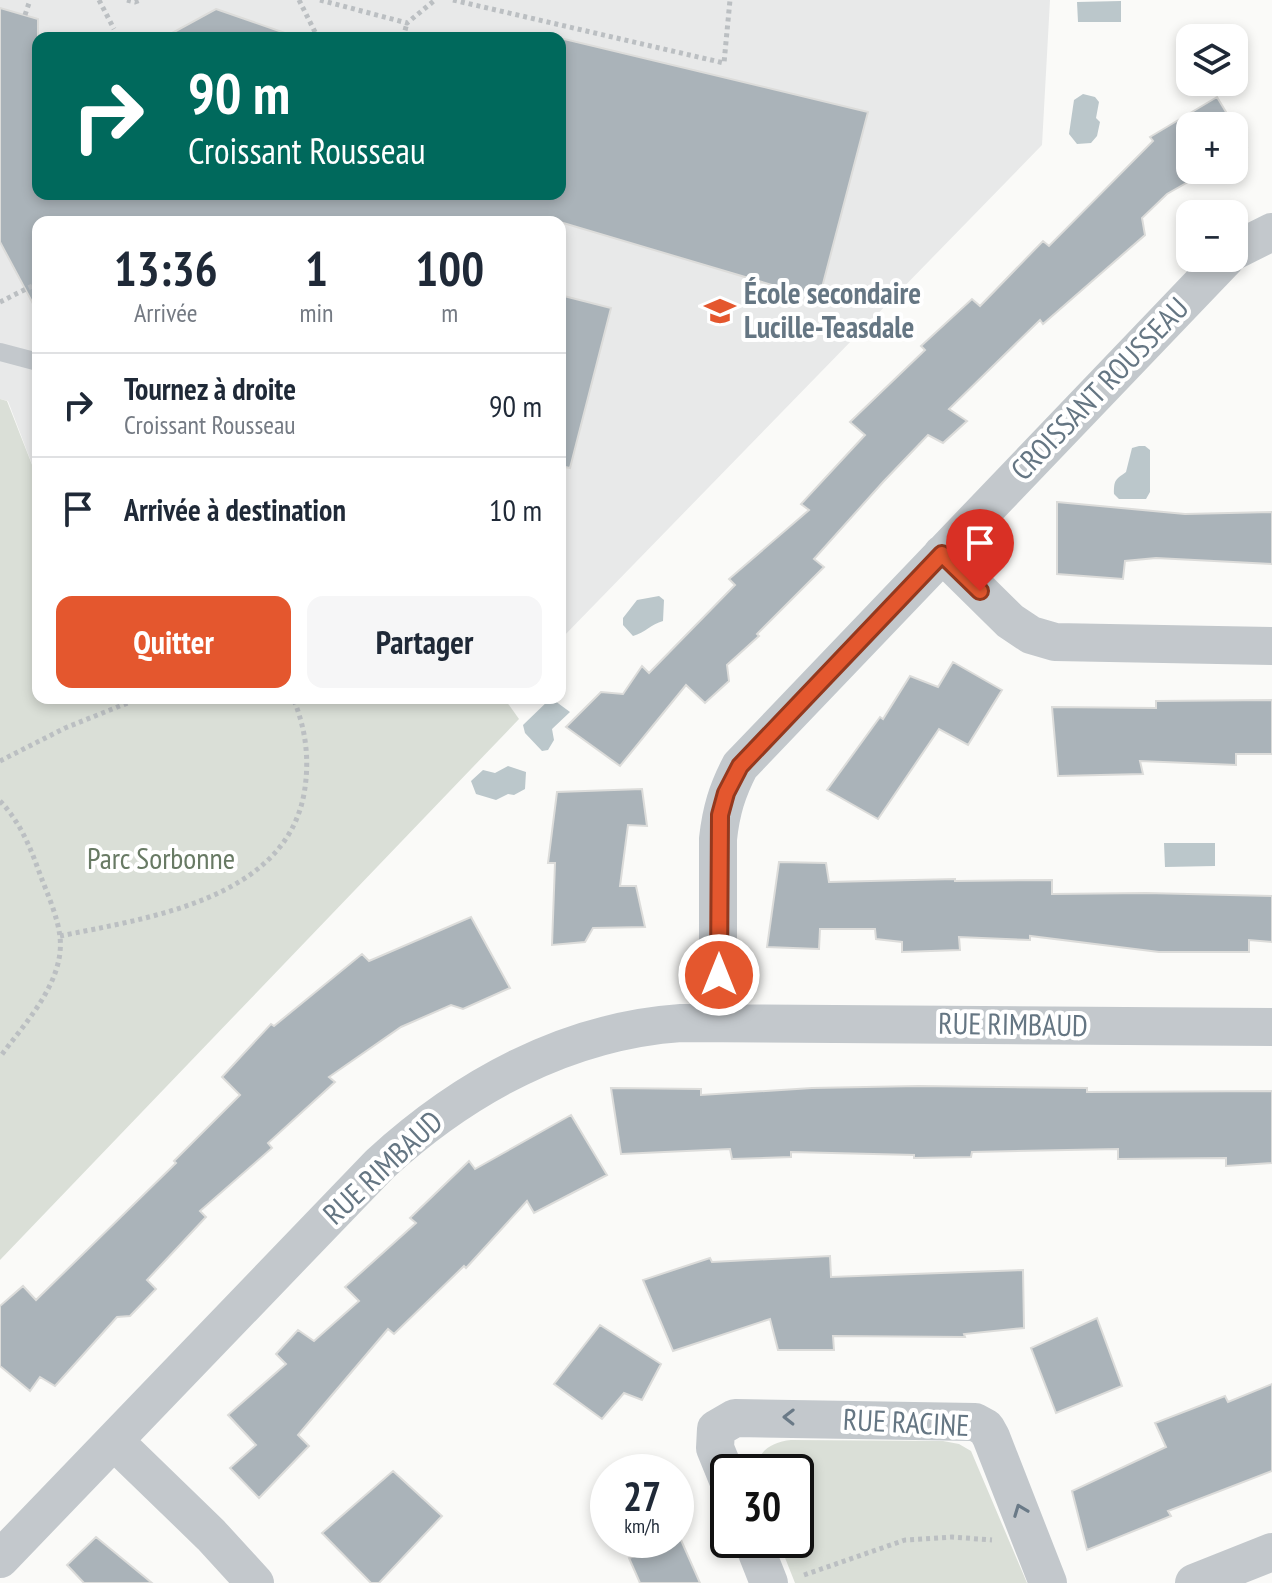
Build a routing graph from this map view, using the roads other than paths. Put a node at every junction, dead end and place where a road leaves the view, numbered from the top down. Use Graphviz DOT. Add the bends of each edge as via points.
graph roads {
  1 [pos="1272,232"];
  2 [pos="1248,244"];
  3 [pos="1213,272"];
  4 [pos="0,352"];
  5 [pos="32,360"];
  6 [pos="942,554"];
  7 [pos="1272,646"];
  8 [pos="718,1021"];
  9 [pos="1272,1027"];
  10 [pos="114,1441"];
  11 [pos="719,1454"];
  12 [pos="1272,1552"];
  13 [pos="765,1558"];
  14 [pos="0,1559"];
  15 [pos="781,1581"];
  16 [pos="255,1583"];
  17 [pos="1048,1583"];
  18 [pos="1194,1583"];
  1 -- 2 [label="street"];
  3 -- 6 [label="street, CROISSANT ROUSSEAU"];
  4 -- 5 [label="lane"];
  6 -- 7 [label="street" via="1010,621 1055,642"];
  6 -- 8 [label="street, CROISSANT ROUSSEAU" via="740,766 726,793 718,839"];
  8 -- 9 [label="street, RUE RIMBAUD"];
  8 -- 10 [label="street, RUE RIMBAUD" via="652,1025 589,1039 513,1070 445,1109 380,1164"];
  10 -- 14 [label="street, RUE RIMBAUD"];
  10 -- 16 [label="street"];
  17 -- 11 [label="street, RUE RACINE, one-way" via="991,1437 975,1422 735,1418 716,1429"];
  12 -- 18 [label="street"];
  13 -- 15 [label="street"];
}
